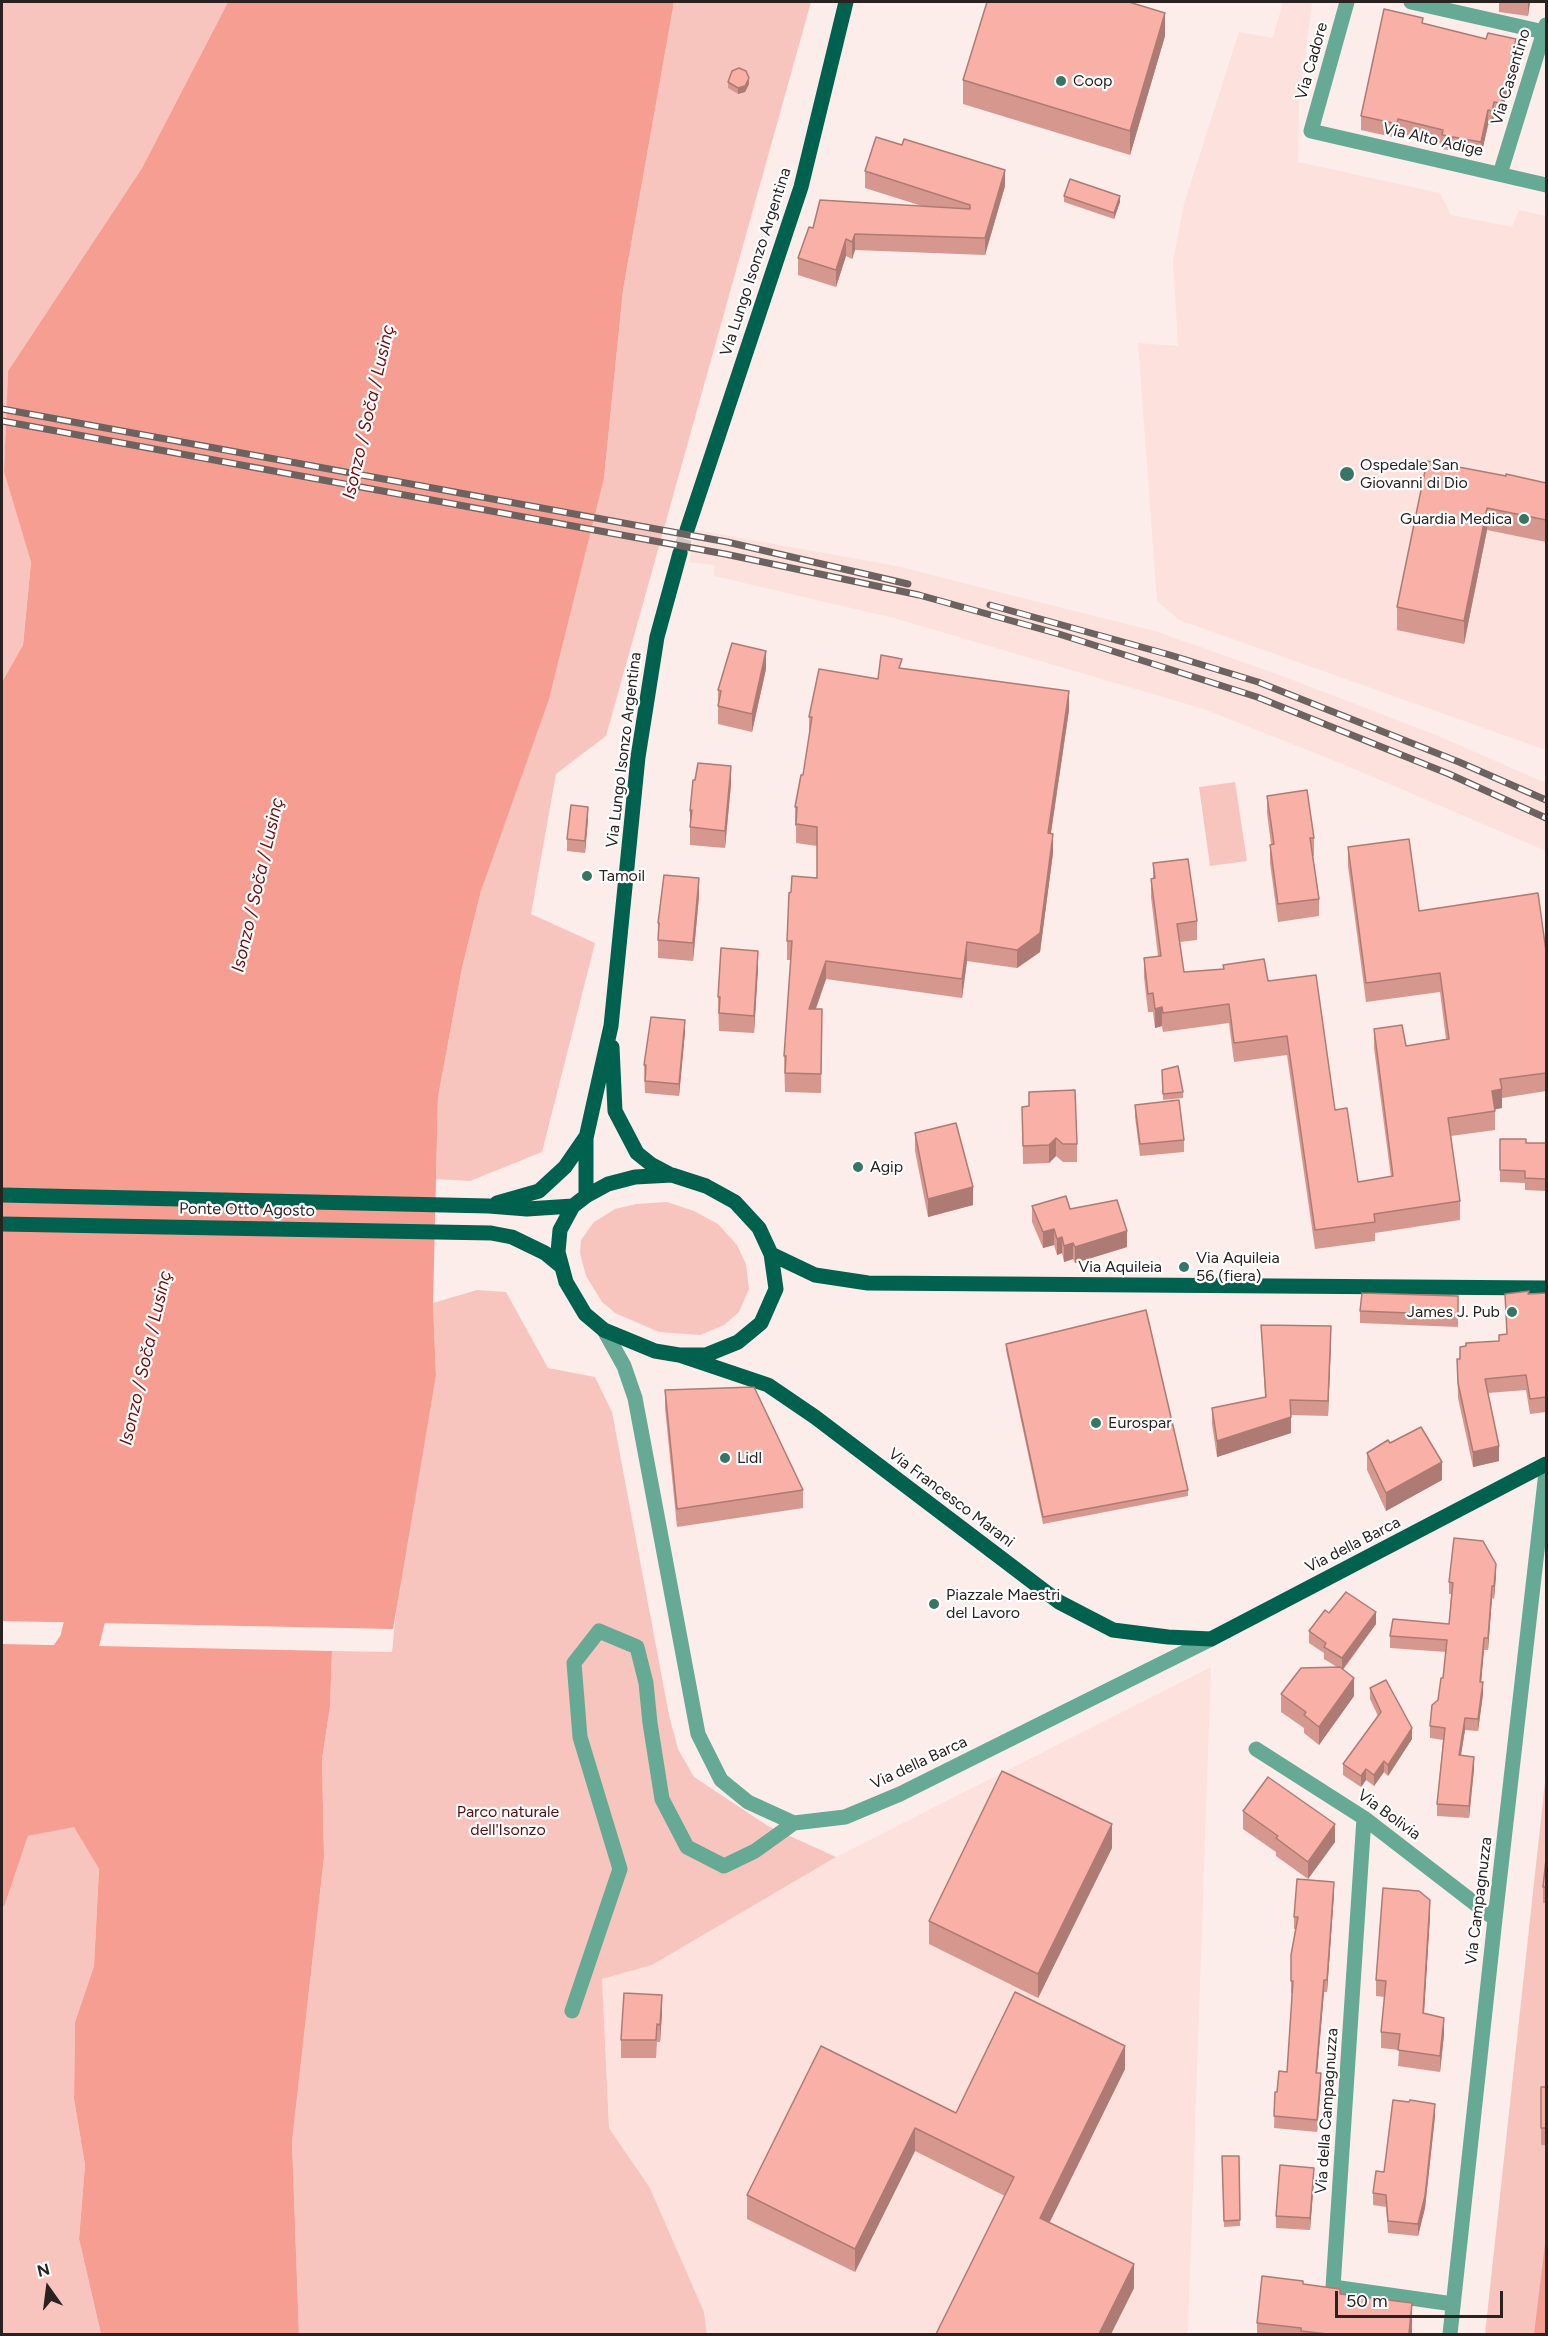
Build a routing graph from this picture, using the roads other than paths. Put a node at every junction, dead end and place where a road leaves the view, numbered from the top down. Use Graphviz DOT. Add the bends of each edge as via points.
graph roads {
  1 [pos="846,2"];
  2 [pos="1347,2"];
  3 [pos="1411,2"];
  4 [pos="1545,28"];
  5 [pos="1311,131"];
  6 [pos="1500,174"];
  7 [pos="1546,184"];
  8 [pos="687,530"];
  9 [pos="680,553"];
  10 [pos="611,1026"];
  11 [pos="586,1138"];
  12 [pos="672,1175"];
  13 [pos="2,1195"];
  14 [pos="586,1196"];
  15 [pos="489,1206"];
  16 [pos="573,1206"];
  17 [pos="2,1224"];
  18 [pos="771,1254"];
  19 [pos="562,1267"];
  20 [pos="1546,1288"];
  21 [pos="604,1330"];
  22 [pos="679,1355"];
  23 [pos="1546,1464"];
  24 [pos="1546,1472"];
  25 [pos="1211,1639"];
  26 [pos="1256,1749"];
  27 [pos="1364,1818"];
  28 [pos="794,1823"];
  29 [pos="1495,1918"];
  30 [pos="572,2011"];
  31 [pos="1453,2304"];
  32 [pos="1450,2334"];
  1 -- 8 [label="main road, Via Lungo Isonzo Argentina" via="801,187"];
  2 -- 5 [label="street, Via Cadore"];
  3 -- 4 [label="street"];
  4 -- 6 [label="street, Via Casentino"];
  5 -- 6 [label="street, Via Alto Adige"];
  6 -- 7 [label="street, Via Alto Adige"];
  9 -- 10 [label="main road, Via Lungo Isonzo Argentina" via="657,637 638,757"];
  10 -- 11 [label="main road, Via Lungo Isonzo Argentina"];
  10 -- 12 [label="main road, Via Lungo Isonzo Argentina" via="615,1111 637,1153 652,1166"];
  11 -- 14 [label="main road, Via Lungo Isonzo Argentina"];
  11 -- 15 [label="main road" via="565,1167 539,1191"];
  12 -- 14 [label="main road" via="608,1184"];
  12 -- 18 [label="main road" via="706,1186 735,1202 759,1228"];
  13 -- 15 [label="main road, Ponte Otto Agosto"];
  14 -- 16 [label="main road"];
  15 -- 16 [label="main road"];
  16 -- 19 [label="main road" via="560,1230 558,1251"];
  17 -- 19 [label="main road, Ponte Otto Agosto" via="491,1233 512,1237 545,1253"];
  18 -- 20 [label="main road, Via Aquileia" via="814,1275 873,1283"];
  18 -- 22 [label="main road" via="776,1289 761,1323 738,1342 706,1355"];
  19 -- 21 [label="main road" via="566,1282 585,1314"];
  21 -- 22 [label="main road" via="655,1352"];
  21 -- 28 [label="street" via="624,1366 635,1398 698,1734 721,1780 748,1802"];
  22 -- 25 [label="main road, Via Francesco Marani" via="768,1385 1059,1602 1113,1630"];
  23 -- 25 [label="main road, Via della Barca"];
  24 -- 29 [label="street, Via Campagnuzza"];
  25 -- 28 [label="street, Via della Barca" via="900,1794 845,1816"];
  26 -- 27 [label="street, Via Bolivia"];
  27 -- 29 [label="street, Via Bolivia"];
  27 -- 31 [label="street, Via della Campagnuzza" via="1333,2287"];
  28 -- 30 [label="street" via="724,1866 687,1847 662,1799 646,1683 637,1647 599,1631 574,1663 580,1737 620,1869"];
  29 -- 31 [label="street, Via Campagnuzza"];
  31 -- 32 [label="street, Via Campagnuzza"];
}
